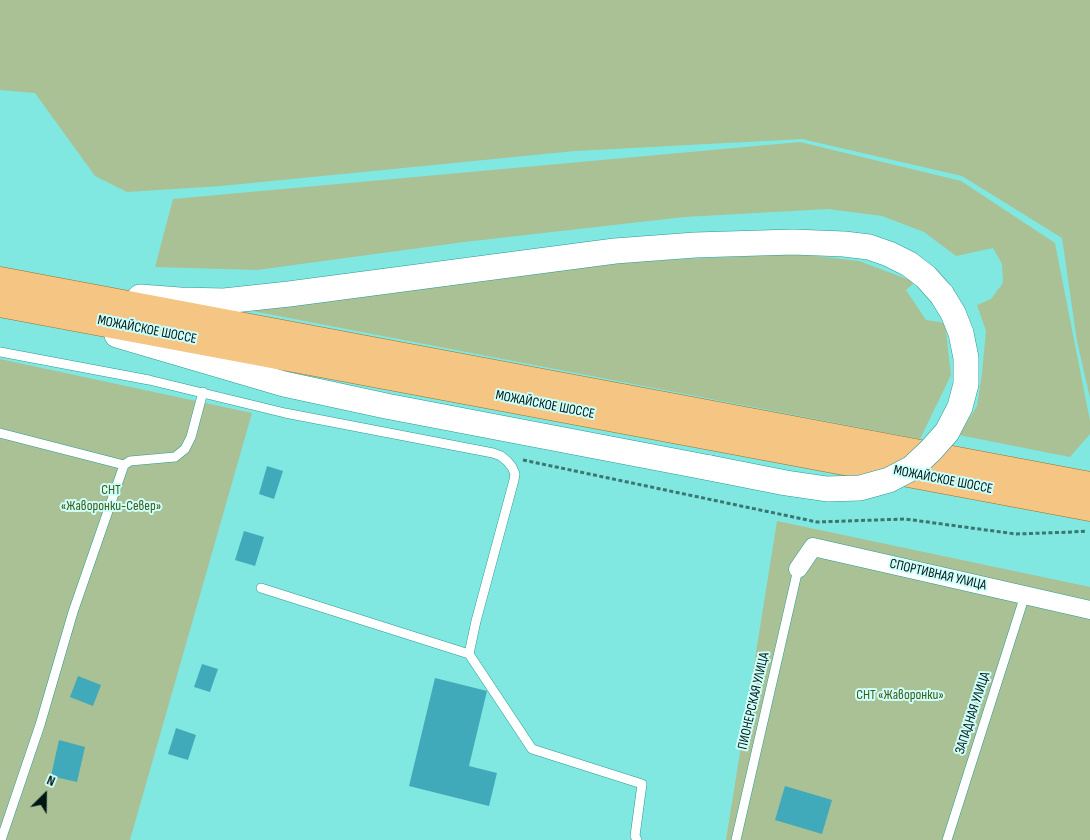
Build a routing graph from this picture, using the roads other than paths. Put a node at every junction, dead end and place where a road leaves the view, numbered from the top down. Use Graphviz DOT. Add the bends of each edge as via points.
graph roads {
  1 [pos="0,282"];
  2 [pos="20,299"];
  3 [pos="0,352"];
  4 [pos="203,392"];
  5 [pos="0,433"];
  6 [pos="124,465"];
  7 [pos="1090,486"];
  8 [pos="1090,508"];
  9 [pos="798,569"];
  10 [pos="261,588"];
  11 [pos="1026,595"];
  12 [pos="1090,610"];
  13 [pos="469,654"];
  14 [pos="1,840"];
  15 [pos="637,840"];
  16 [pos="736,840"];
  17 [pos="947,840"];
  1 -- 2 [label="main road, МОЖАЙСКОЕ ШОССЕ"];
  2 -- 2 [label="main road, bridge" via="224,301 615,252 695,245 844,244 869,247 909,264 942,295 961,333 966,358 966,384 960,407 947,432 912,468 889,480 860,488 827,489 284,384"];
  2 -- 7 [label="main road, МОЖАЙСКОЕ ШОССЕ"];
  2 -- 8 [label="main road, МОЖАЙСКОЕ ШОССЕ"];
  3 -- 4 [label="lane"];
  4 -- 6 [label="lane" via="185,449 175,458 130,461"];
  4 -- 13 [label="lane" via="285,413 493,453 508,461 515,474 514,480"];
  5 -- 6 [label="lane"];
  6 -- 14 [label="lane" via="73,612 40,725"];
  9 -- 11 [label="street, СПОРТИВНАЯ УЛИЦА" via="813,547"];
  9 -- 16 [label="lane, ПИОНЕРСКАЯ УЛИЦА"];
  10 -- 13 [label="lane"];
  11 -- 12 [label="street, СПОРТИВНАЯ УЛИЦА"];
  11 -- 17 [label="lane, ЗАПАДНАЯ УЛИЦА"];
  13 -- 15 [label="lane" via="532,749 642,784"];
}
